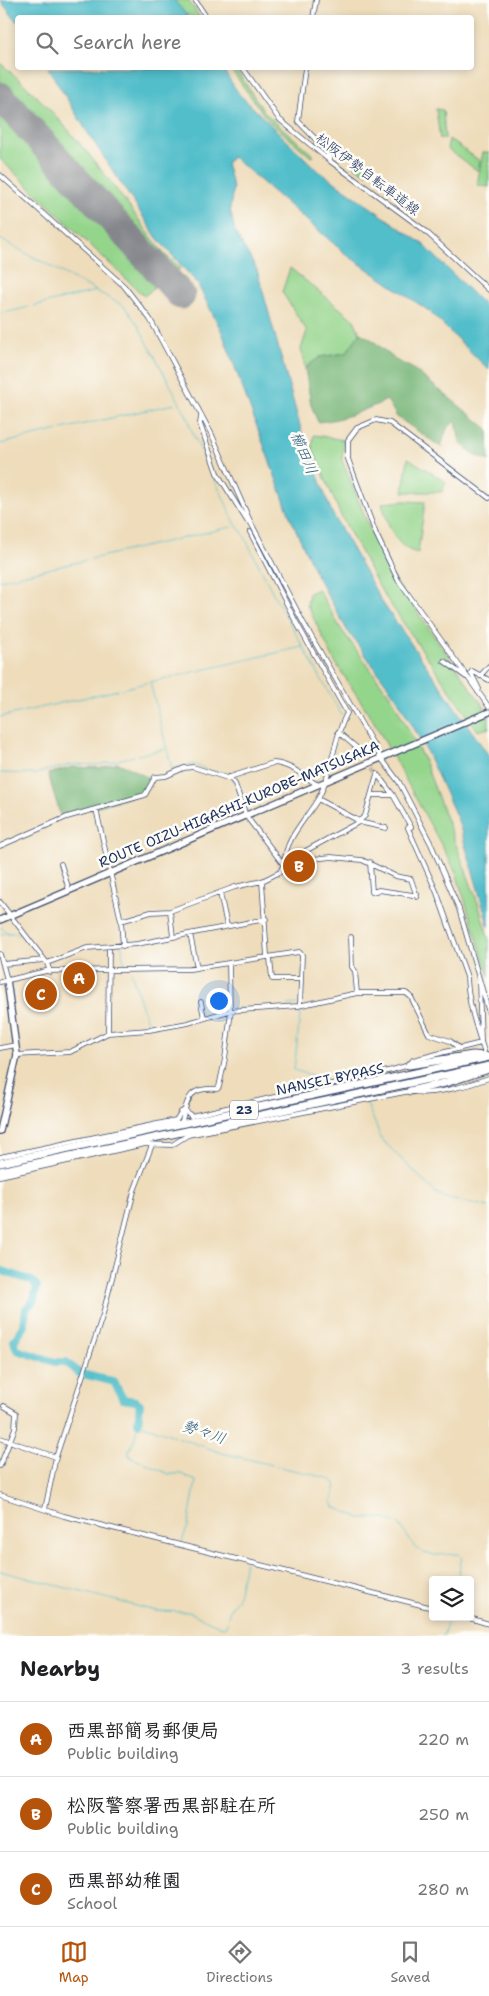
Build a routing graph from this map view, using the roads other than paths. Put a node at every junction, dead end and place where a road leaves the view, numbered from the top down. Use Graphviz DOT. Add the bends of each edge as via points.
graph roads {
  1 [pos="195,0"];
  2 [pos="316,0"];
  3 [pos="205,15"];
  4 [pos="314,15"];
  5 [pos="243,70"];
  6 [pos="306,70"];
  7 [pos="330,161"];
  8 [pos="0,175"];
  9 [pos="489,290"];
  10 [pos="201,416"];
  11 [pos="489,498"];
  12 [pos="251,523"];
  13 [pos="250,532"];
  14 [pos="444,661"];
  15 [pos="489,666"];
  16 [pos="480,676"];
  17 [pos="466,677"];
  18 [pos="489,680"];
  19 [pos="478,692"];
  20 [pos="489,710"];
  21 [pos="338,732"];
  22 [pos="375,746"];
  23 [pos="382,757"];
  24 [pos="229,777"];
  25 [pos="325,782"];
  26 [pos="316,784"];
  27 [pos="372,795"];
  28 [pos="393,795"];
  29 [pos="318,798"];
  30 [pos="96,809"];
  31 [pos="247,815"];
  32 [pos="360,821"];
  33 [pos="386,828"];
  34 [pos="0,846"];
  35 [pos="370,862"];
  36 [pos="284,863"];
  37 [pos="61,864"];
  38 [pos="111,872"];
  39 [pos="262,881"];
  40 [pos="69,890"];
  41 [pos="220,892"];
  42 [pos="0,902"];
  43 [pos="170,911"];
  44 [pos="10,916"];
  45 [pos="266,919"];
  46 [pos="0,920"];
  47 [pos="121,921"];
  48 [pos="227,926"];
  49 [pos="190,934"];
  50 [pos="174,937"];
  51 [pos="351,937"];
  52 [pos="122,946"];
  53 [pos="109,948"];
  54 [pos="0,954"];
  55 [pos="268,956"];
  56 [pos="46,962"];
  57 [pos="3,964"];
  58 [pos="229,964"];
  59 [pos="197,968"];
  60 [pos="110,970"];
  61 [pos="50,972"];
  62 [pos="480,976"];
  63 [pos="300,979"];
  64 [pos="7,980"];
  65 [pos="0,982"];
  66 [pos="357,993"];
  67 [pos="201,1002"];
  68 [pos="300,1004"];
  69 [pos="230,1010"];
  70 [pos="489,1013"];
  71 [pos="204,1017"];
  72 [pos="108,1033"];
  73 [pos="481,1043"];
  74 [pos="16,1045"];
  75 [pos="0,1048"];
  76 [pos="459,1048"];
  77 [pos="18,1055"];
  78 [pos="487,1055"];
  79 [pos="408,1065"];
  80 [pos="489,1069"];
  81 [pos="489,1077"];
  82 [pos="410,1091"];
  83 [pos="184,1110"];
  84 [pos="180,1128"];
  85 [pos="0,1131"];
  86 [pos="177,1141"];
  87 [pos="152,1145"];
  88 [pos="0,1157"];
  89 [pos="0,1163"];
  90 [pos="0,1171"];
  91 [pos="0,1176"];
  92 [pos="4,1406"];
  93 [pos="0,1438"];
  94 [pos="8,1442"];
  95 [pos="56,1457"];
  96 [pos="0,1466"];
  97 [pos="0,1494"];
  98 [pos="45,1509"];
  99 [pos="429,1607"];
  100 [pos="474,1619"];
  101 [pos="489,1624"];
  1 -- 3 [label="street"];
  2 -- 4 [label="street"];
  5 -- 7 [label="street, 松阪伊勢自転車道線" via="279,119"];
  6 -- 7 [label="street" via="298,121"];
  7 -- 9 [label="street, 松阪伊勢自転車道線" via="405,215"];
  8 -- 10 [label="street" via="139,302"];
  10 -- 12 [label="street"];
  10 -- 12 [label="street" via="200,424 217,473"];
  11 -- 17 [label="street" via="390,424 376,420 363,424 348,440 348,459 389,565"];
  12 -- 22 [label="street" via="303,622"];
  13 -- 21 [label="street" via="295,620 347,709"];
  14 -- 17 [label="street"];
  15 -- 16 [label="street"];
  16 -- 18 [label="street"];
  16 -- 19 [label="street" via="470,673"];
  17 -- 19 [label="street"];
  19 -- 20 [label="street"];
  20 -- 23 [label="main road, ROUTE OIZU-HIGASHI-KUROBE-MATSUSAKA"];
  21 -- 22 [label="street" via="363,753"];
  21 -- 25 [label="street"];
  22 -- 23 [label="street"];
  23 -- 25 [label="main road, ROUTE OIZU-HIGASHI-KUROBE-MATSUSAKA"];
  23 -- 62 [label="street" via="399,782 431,844 459,909"];
  24 -- 26 [label="street" via="273,763 290,768"];
  24 -- 30 [label="street" via="194,767 184,768 155,777 146,795"];
  24 -- 31 [label="street"];
  25 -- 26 [label="main road, ROUTE OIZU-HIGASHI-KUROBE-MATSUSAKA"];
  25 -- 29 [label="street"];
  26 -- 31 [label="main road, ROUTE OIZU-HIGASHI-KUROBE-MATSUSAKA"];
  27 -- 28 [label="street"];
  27 -- 28 [label="street" via="377,774"];
  27 -- 32 [label="street"];
  28 -- 73 [label="street" via="410,827 450,927 467,977 467,990"];
  29 -- 32 [label="street"];
  29 -- 36 [label="street" via="288,846"];
  30 -- 34 [label="street" via="53,822"];
  30 -- 38 [label="street"];
  31 -- 36 [label="street"];
  31 -- 38 [label="main road, ROUTE OIZU-HIGASHI-KUROBE-MATSUSAKA"];
  32 -- 33 [label="street"];
  32 -- 36 [label="street"];
  35 -- 35 [label="street" via="389,874 411,879 417,896 379,890 372,892"];
  35 -- 36 [label="street" via="331,857"];
  36 -- 39 [label="street" via="280,872"];
  37 -- 40 [label="street"];
  38 -- 40 [label="main road, ROUTE OIZU-HIGASHI-KUROBE-MATSUSAKA"];
  38 -- 47 [label="street"];
  39 -- 41 [label="street"];
  39 -- 45 [label="street"];
  40 -- 44 [label="main road, ROUTE OIZU-HIGASHI-KUROBE-MATSUSAKA"];
  41 -- 43 [label="street"];
  41 -- 48 [label="street"];
  42 -- 44 [label="street"];
  43 -- 47 [label="street" via="151,912"];
  43 -- 50 [label="street"];
  44 -- 46 [label="main road, ROUTE OIZU-HIGASHI-KUROBE-MATSUSAKA"];
  44 -- 56 [label="street"];
  45 -- 48 [label="street"];
  45 -- 55 [label="street"];
  47 -- 52 [label="street"];
  48 -- 49 [label="street"];
  49 -- 50 [label="street"];
  49 -- 59 [label="street"];
  50 -- 52 [label="street"];
  51 -- 66 [label="street"];
  52 -- 53 [label="street"];
  53 -- 56 [label="street" via="87,948"];
  53 -- 60 [label="street"];
  54 -- 57 [label="street"];
  55 -- 58 [label="street"];
  55 -- 63 [label="street" via="272,979"];
  55 -- 63 [label="street" via="300,952"];
  56 -- 57 [label="street"];
  56 -- 61 [label="street"];
  57 -- 64 [label="street"];
  58 -- 59 [label="street"];
  58 -- 69 [label="street"];
  59 -- 60 [label="street"];
  60 -- 61 [label="street"];
  60 -- 72 [label="street"];
  61 -- 64 [label="street"];
  62 -- 70 [label="street"];
  62 -- 73 [label="street"];
  63 -- 68 [label="street"];
  64 -- 65 [label="street"];
  64 -- 74 [label="main road"];
  66 -- 68 [label="street"];
  66 -- 76 [label="street" via="406,993 429,1034 450,1041"];
  67 -- 71 [label="street"];
  68 -- 69 [label="street"];
  69 -- 71 [label="street"];
  69 -- 83 [label="street" via="225,1059 218,1087 193,1092"];
  71 -- 72 [label="street" via="149,1030"];
  72 -- 77 [label="street" via="70,1052"];
  73 -- 76 [label="street"];
  73 -- 78 [label="street"];
  74 -- 75 [label="street"];
  74 -- 77 [label="main road"];
  76 -- 79 [label="street" via="413,1060"];
  77 -- 85 [label="main road"];
  78 -- 79 [label="highway"];
  78 -- 84 [label="highway, NANSEI BYPASS / 23"];
  79 -- 83 [label="street" via="362,1079 191,1116"];
  80 -- 81 [label="street"];
  80 -- 82 [label="highway"];
  80 -- 84 [label="highway, NANSEI BYPASS / 23"];
  81 -- 82 [label="street" via="419,1094"];
  82 -- 86 [label="street" via="366,1097 188,1135"];
  83 -- 84 [label="street"];
  83 -- 88 [label="street" via="176,1120"];
  84 -- 86 [label="street"];
  84 -- 89 [label="highway, NANSEI BYPASS / 23"];
  84 -- 90 [label="highway, NANSEI BYPASS / 23"];
  86 -- 87 [label="street" via="172,1145"];
  87 -- 91 [label="street" via="144,1144"];
  87 -- 95 [label="street" via="134,1191 103,1314"];
  92 -- 94 [label="street" via="16,1413 15,1428"];
  93 -- 94 [label="street"];
  94 -- 95 [label="street"];
  94 -- 96 [label="street"];
  95 -- 98 [label="street"];
  97 -- 98 [label="street"];
  98 -- 99 [label="street"];
  100 -- 101 [label="street"];
}
